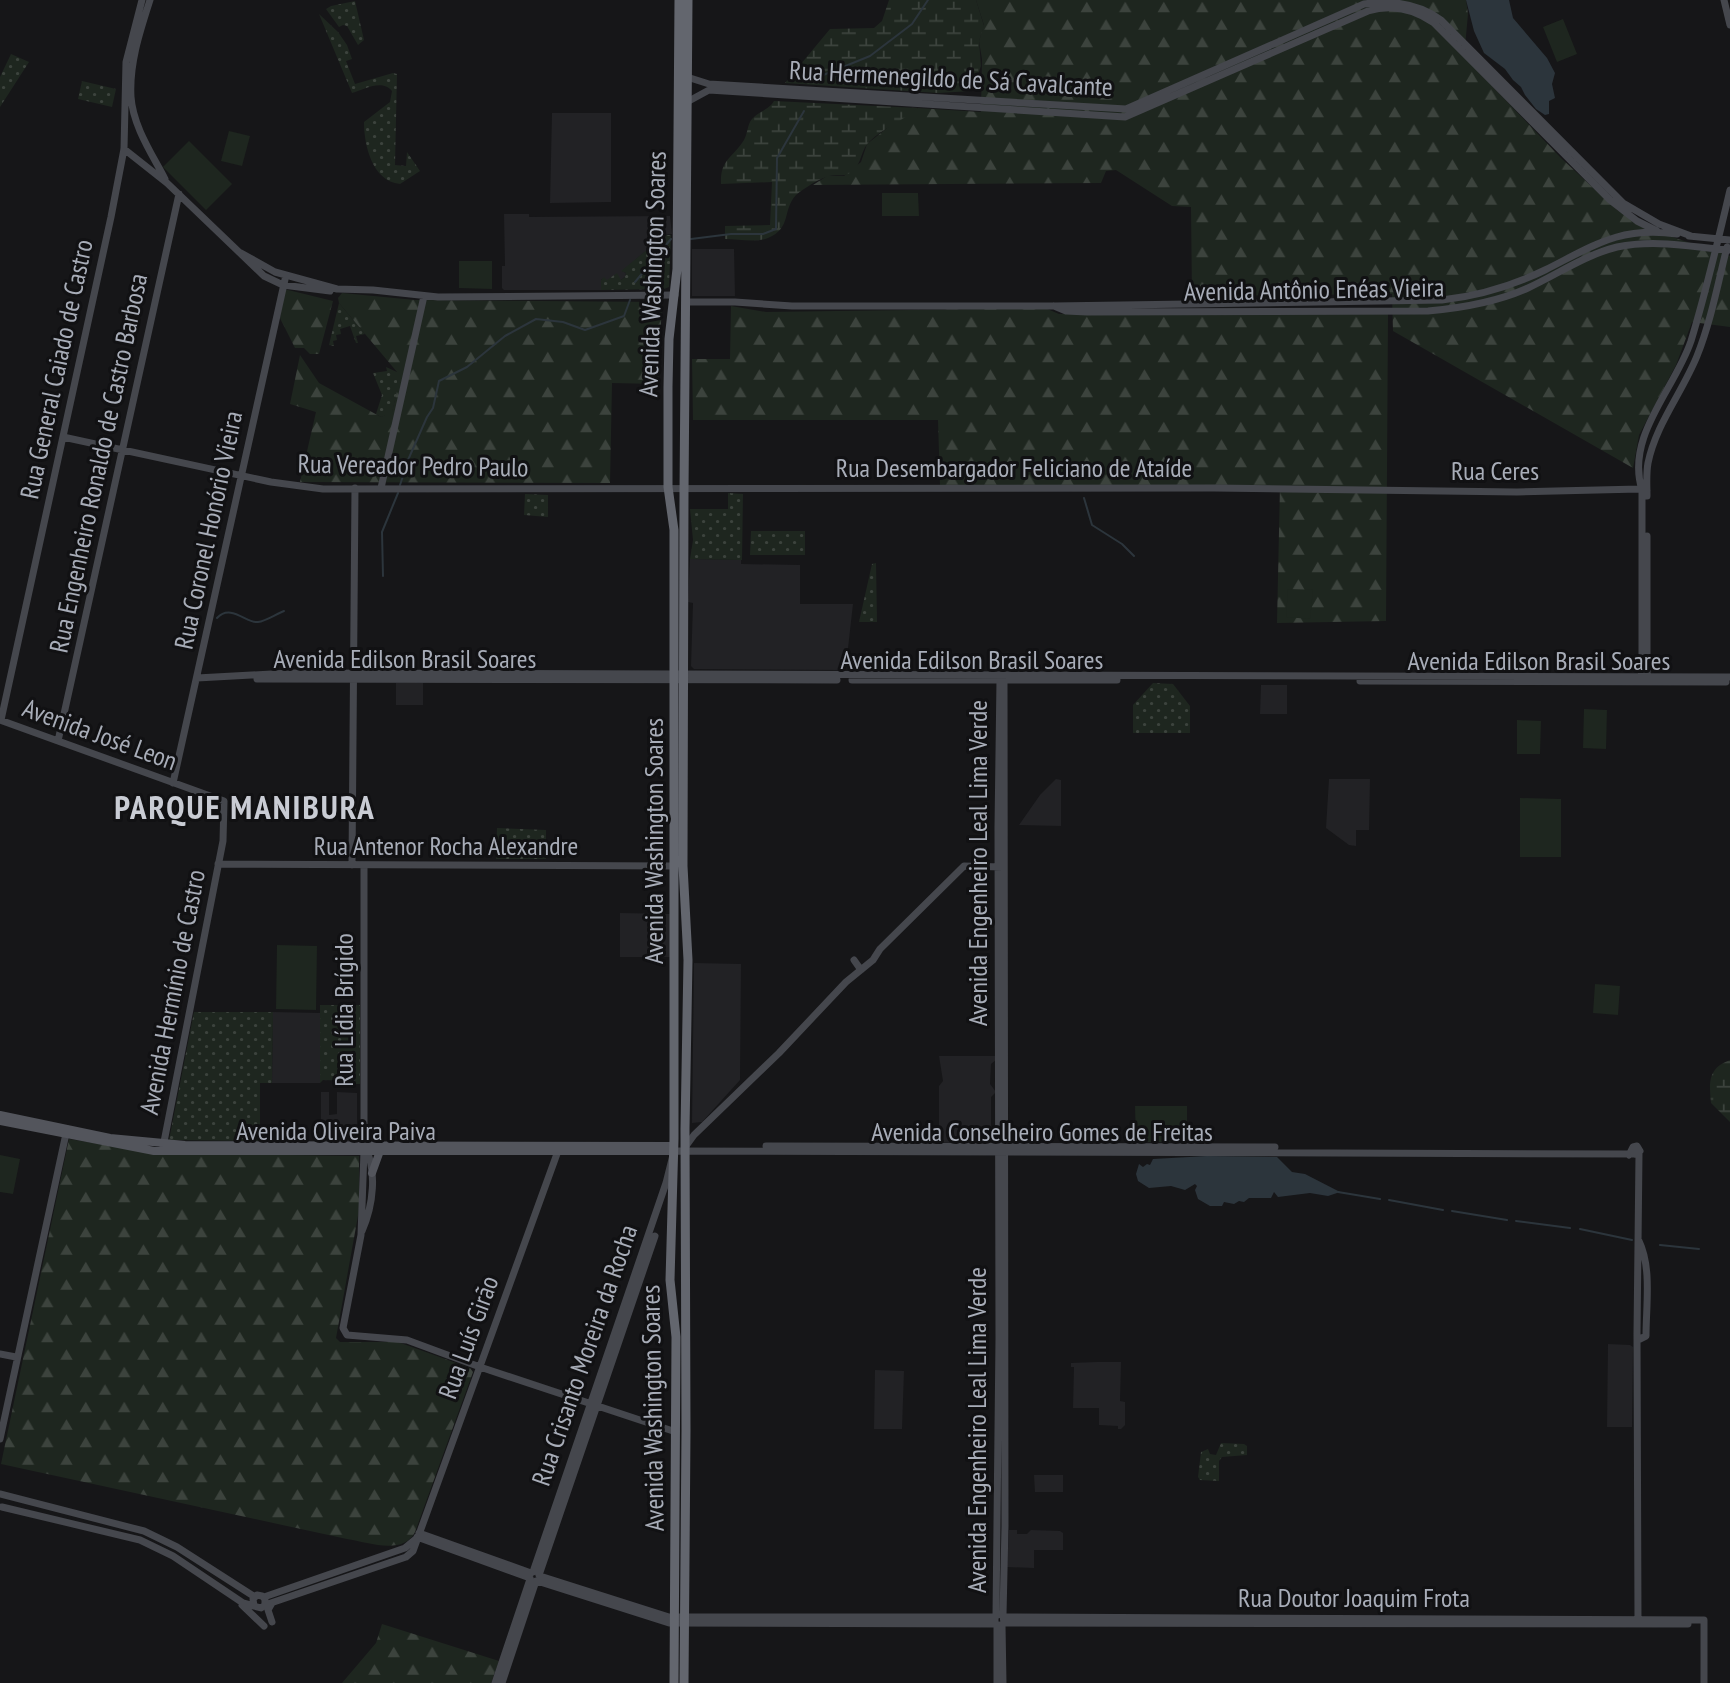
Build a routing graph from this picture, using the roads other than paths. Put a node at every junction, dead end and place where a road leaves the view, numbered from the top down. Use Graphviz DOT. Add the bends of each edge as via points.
graph roads {
  1 [pos="142,0"];
  2 [pos="150,0"];
  3 [pos="679,0"];
  4 [pos="688,0"];
  5 [pos="1724,0"];
  6 [pos="1730,25"];
  7 [pos="134,45"];
  8 [pos="687,76"];
  9 [pos="709,87"];
  10 [pos="687,102"];
  11 [pos="124,149"];
  12 [pos="167,183"];
  13 [pos="1730,190"];
  14 [pos="179,194"];
  15 [pos="1657,232"];
  16 [pos="1691,236"];
  17 [pos="1730,238"];
  18 [pos="1718,239"];
  19 [pos="1715,249"];
  20 [pos="1728,250"];
  21 [pos="241,253"];
  22 [pos="286,275"];
  23 [pos="283,285"];
  24 [pos="343,288"];
  25 [pos="675,295"];
  26 [pos="424,296"];
  27 [pos="687,302"];
  28 [pos="1054,306"];
  29 [pos="63,437"];
  30 [pos="121,450"];
  31 [pos="241,475"];
  32 [pos="668,487"];
  33 [pos="684,487"];
  34 [pos="355,488"];
  35 [pos="381,488"];
  36 [pos="1344,489"];
  37 [pos="1645,489"];
  38 [pos="352,676"];
  39 [pos="679,677"];
  40 [pos="197,678"];
  41 [pos="1644,678"];
  42 [pos="1002,679"];
  43 [pos="1730,679"];
  44 [pos="0,720"];
  45 [pos="58,741"];
  46 [pos="173,783"];
  47 [pos="224,801"];
  48 [pos="223,841"];
  49 [pos="218,864"];
  50 [pos="227,865"];
  51 [pos="352,865"];
  52 [pos="364,866"];
  53 [pos="674,866"];
  54 [pos="1001,867"];
  55 [pos="854,960"];
  56 [pos="861,970"];
  57 [pos="0,1115"];
  58 [pos="0,1121"];
  59 [pos="66,1131"];
  60 [pos="163,1148"];
  61 [pos="1001,1148"];
  62 [pos="366,1149"];
  63 [pos="674,1149"];
  64 [pos="686,1149"];
  65 [pos="380,1151"];
  66 [pos="558,1151"];
  67 [pos="370,1178"];
  68 [pos="652,1235"];
  69 [pos="671,1238"];
  70 [pos="685,1281"];
  71 [pos="671,1290"];
  72 [pos="0,1354"];
  73 [pos="16,1357"];
  74 [pos="480,1367"];
  75 [pos="593,1404"];
  76 [pos="676,1432"];
  77 [pos="0,1439"];
  78 [pos="0,1494"];
  79 [pos="1,1508"];
  80 [pos="418,1535"];
  81 [pos="163,1539"];
  82 [pos="177,1547"];
  83 [pos="160,1549"];
  84 [pos="172,1555"];
  85 [pos="535,1577"];
  86 [pos="254,1597"];
  87 [pos="238,1599"];
  88 [pos="267,1602"];
  89 [pos="254,1606"];
  90 [pos="680,1620"];
  91 [pos="1000,1620"];
  92 [pos="1638,1622"];
  93 [pos="495,1683"];
  94 [pos="502,1683"];
  95 [pos="674,1683"];
  96 [pos="684,1683"];
  97 [pos="997,1683"];
  98 [pos="1003,1683"];
  99 [pos="1704,1683"];
  1 -- 7 [label="street"];
  2 -- 7 [label="street"];
  3 -- 25 [label="highway, Avenida Washington Soares"];
  4 -- 8 [label="highway, Avenida Washington Soares"];
  5 -- 6 [label="street"];
  7 -- 11 [label="street, Rua General Caiado de Castro" via="126,73"];
  7 -- 12 [label="street" via="131,99 144,139"];
  8 -- 9 [label="street, Rua Hermenegildo de Sá Cavalcante"];
  8 -- 10 [label="highway, Avenida Washington Soares"];
  9 -- 10 [label="street"];
  9 -- 15 [label="street, Rua Hermenegildo de Sá Cavalcante" via="1121,117 1368,10 1391,7 1415,12 1434,23 1609,200"];
  9 -- 16 [label="street, Rua Hermenegildo de Sá Cavalcante" via="1126,109 1364,4 1400,2 1441,20 1623,203 1658,224"];
  10 -- 27 [label="highway, Avenida Washington Soares"];
  11 -- 12 [label="street"];
  11 -- 29 [label="street, Rua General Caiado de Castro"];
  12 -- 14 [label="street"];
  13 -- 18 [label="street"];
  14 -- 21 [label="street"];
  14 -- 30 [label="street, Rua Engenheiro Ronaldo de Castro Barbosa"];
  15 -- 16 [label="street, Avenida Antônio Enéas Vieira"];
  15 -- 28 [label="street, Avenida Antônio Enéas Vieira" via="1599,242 1524,279 1462,298"];
  16 -- 18 [label="street, Avenida Antônio Enéas Vieira"];
  17 -- 18 [label="street, Avenida Antônio Enéas Vieira"];
  17 -- 20 [label="street"];
  18 -- 19 [label="street"];
  19 -- 20 [label="street, Avenida Antônio Enéas Vieira"];
  19 -- 28 [label="street, Avenida Antônio Enéas Vieira" via="1654,242 1616,248 1520,292 1443,310 1087,312"];
  19 -- 37 [label="street" via="1690,343 1643,439 1638,460 1639,480"];
  20 -- 37 [label="street" via="1700,348 1658,429"];
  21 -- 22 [label="street"];
  21 -- 23 [label="street" via="264,276"];
  22 -- 23 [label="street, Rua Coronel Honório Vieira"];
  22 -- 24 [label="street"];
  23 -- 24 [label="street"];
  23 -- 31 [label="street, Rua Coronel Honório Vieira"];
  24 -- 26 [label="street"];
  25 -- 26 [label="street"];
  25 -- 32 [label="highway, Avenida Washington Soares" via="668,352"];
  26 -- 35 [label="street"];
  27 -- 28 [label="street, Avenida Antônio Enéas Vieira"];
  27 -- 33 [label="highway, Avenida Washington Soares"];
  29 -- 30 [label="street, Rua Vereador Pedro Paulo"];
  29 -- 44 [label="street, Rua General Caiado de Castro"];
  30 -- 31 [label="street, Rua Vereador Pedro Paulo"];
  30 -- 45 [label="street, Rua Engenheiro Ronaldo de Castro Barbosa"];
  31 -- 34 [label="street, Rua Vereador Pedro Paulo" via="299,487"];
  31 -- 40 [label="street, Rua Coronel Honório Vieira"];
  32 -- 33 [label="street, Rua Vereador Pedro Paulo"];
  32 -- 35 [label="street, Rua Vereador Pedro Paulo"];
  32 -- 39 [label="highway, Avenida Washington Soares" via="674,530"];
  33 -- 36 [label="street, Rua Desembargador Feliciano de Ataíde"];
  33 -- 39 [label="highway, Avenida Washington Soares"];
  34 -- 35 [label="street, Rua Vereador Pedro Paulo"];
  34 -- 38 [label="street"];
  36 -- 37 [label="street, Rua Ceres"];
  37 -- 41 [label="street"];
  38 -- 39 [label="street, Avenida Edilson Brasil Soares"];
  38 -- 40 [label="street, Avenida Edilson Brasil Soares"];
  38 -- 51 [label="street"];
  39 -- 42 [label="street, Avenida Edilson Brasil Soares"];
  39 -- 53 [label="highway, Avenida Washington Soares"];
  39 -- 64 [label="highway, Avenida Washington Soares" via="688,960"];
  40 -- 46 [label="street, Rua Coronel Honório Vieira"];
  41 -- 42 [label="street, Avenida Edilson Brasil Soares"];
  41 -- 43 [label="street, Avenida Edilson Brasil Soares"];
  42 -- 54 [label="street, Avenida Engenheiro Leal Lima Verde"];
  44 -- 45 [label="street, Avenida José Leon"];
  45 -- 46 [label="street, Avenida José Leon"];
  46 -- 47 [label="street, Avenida José Leon"];
  47 -- 48 [label="street, Avenida Hermínio de Castro"];
  48 -- 49 [label="street, Avenida Hermínio de Castro"];
  48 -- 50 [label="street, Avenida Hermínio de Castro"];
  49 -- 50 [label="street, Rua Antenor Rocha Alexandre"];
  49 -- 60 [label="street, Avenida Hermínio de Castro"];
  50 -- 51 [label="street, Rua Antenor Rocha Alexandre"];
  51 -- 52 [label="street, Rua Antenor Rocha Alexandre"];
  52 -- 53 [label="street, Rua Antenor Rocha Alexandre"];
  52 -- 62 [label="street, Rua Lídia Brígido"];
  53 -- 63 [label="highway, Avenida Washington Soares"];
  54 -- 56 [label="street" via="964,866"];
  54 -- 61 [label="street, Avenida Engenheiro Leal Lima Verde"];
  55 -- 56 [label="street"];
  56 -- 64 [label="street" via="694,1135"];
  57 -- 59 [label="main road, Avenida Oliveira Paiva"];
  58 -- 59 [label="main road, Avenida Oliveira Paiva"];
  59 -- 60 [label="main road, Avenida Oliveira Paiva" via="132,1148"];
  59 -- 73 [label="street"];
  60 -- 62 [label="main road, Avenida Oliveira Paiva"];
  61 -- 64 [label="street, Avenida Conselheiro Gomes de Freitas"];
  61 -- 91 [label="street, Avenida Engenheiro Leal Lima Verde"];
  61 -- 92 [label="street, Avenida Conselheiro Gomes de Freitas" via="1321,1147 1635,1155"];
  62 -- 63 [label="main road, Avenida Oliveira Paiva"];
  62 -- 65 [label="main road, Avenida Oliveira Paiva"];
  62 -- 67 [label="street, Rua Lídia Brígido"];
  63 -- 64 [label="street, Avenida Conselheiro Gomes de Freitas"];
  63 -- 66 [label="main road, Avenida Oliveira Paiva"];
  63 -- 68 [label="street, Rua Crisanto Moreira da Rocha"];
  63 -- 69 [label="highway, Avenida Washington Soares"];
  64 -- 70 [label="highway, Avenida Washington Soares"];
  65 -- 66 [label="main road, Avenida Oliveira Paiva"];
  65 -- 67 [label="main road"];
  66 -- 74 [label="street, Rua Luís Girão"];
  67 -- 74 [label="street, Rua Lídia Brígido" via="345,1333 402,1338"];
  68 -- 69 [label="street"];
  68 -- 75 [label="street, Rua Crisanto Moreira da Rocha"];
  69 -- 71 [label="highway, Avenida Washington Soares"];
  70 -- 71 [label="highway" via="678,1275"];
  70 -- 90 [label="highway, Avenida Washington Soares"];
  71 -- 76 [label="highway, Avenida Washington Soares"];
  72 -- 73 [label="street"];
  73 -- 77 [label="street"];
  74 -- 75 [label="street"];
  74 -- 80 [label="street, Rua Luís Girão"];
  75 -- 76 [label="street"];
  75 -- 85 [label="street, Rua Crisanto Moreira da Rocha"];
  76 -- 90 [label="highway, Avenida Washington Soares"];
  78 -- 79 [label="street"];
  78 -- 81 [label="street"];
  79 -- 83 [label="street" via="122,1534"];
  80 -- 85 [label="street, Rua Doutor Joaquim Frota"];
  80 -- 88 [label="street" via="405,1548"];
  81 -- 82 [label="street"];
  81 -- 83 [label="street"];
  82 -- 84 [label="street"];
  82 -- 86 [label="street"];
  83 -- 84 [label="street"];
  84 -- 87 [label="street"];
  85 -- 90 [label="street, Rua Doutor Joaquim Frota"];
  85 -- 93 [label="street, Rua Crisanto Moreira da Rocha"];
  85 -- 94 [label="street, Rua Crisanto Moreira da Rocha"];
  86 -- 88 [label="street" via="259,1595"];
  86 -- 89 [label="street"];
  87 -- 88 [label="street" via="268,1624"];
  87 -- 89 [label="street"];
  88 -- 89 [label="street" via="261,1608"];
  90 -- 91 [label="street, Rua Doutor Joaquim Frota"];
  90 -- 95 [label="highway, Avenida Washington Soares"];
  90 -- 96 [label="highway, Avenida Washington Soares"];
  91 -- 92 [label="street, Rua Doutor Joaquim Frota"];
  91 -- 97 [label="street, Avenida Engenheiro Leal Lima Verde"];
  91 -- 98 [label="street, Avenida Engenheiro Leal Lima Verde"];
  92 -- 99 [label="street, Rua Doutor Joaquim Frota" via="1703,1622"];
}
